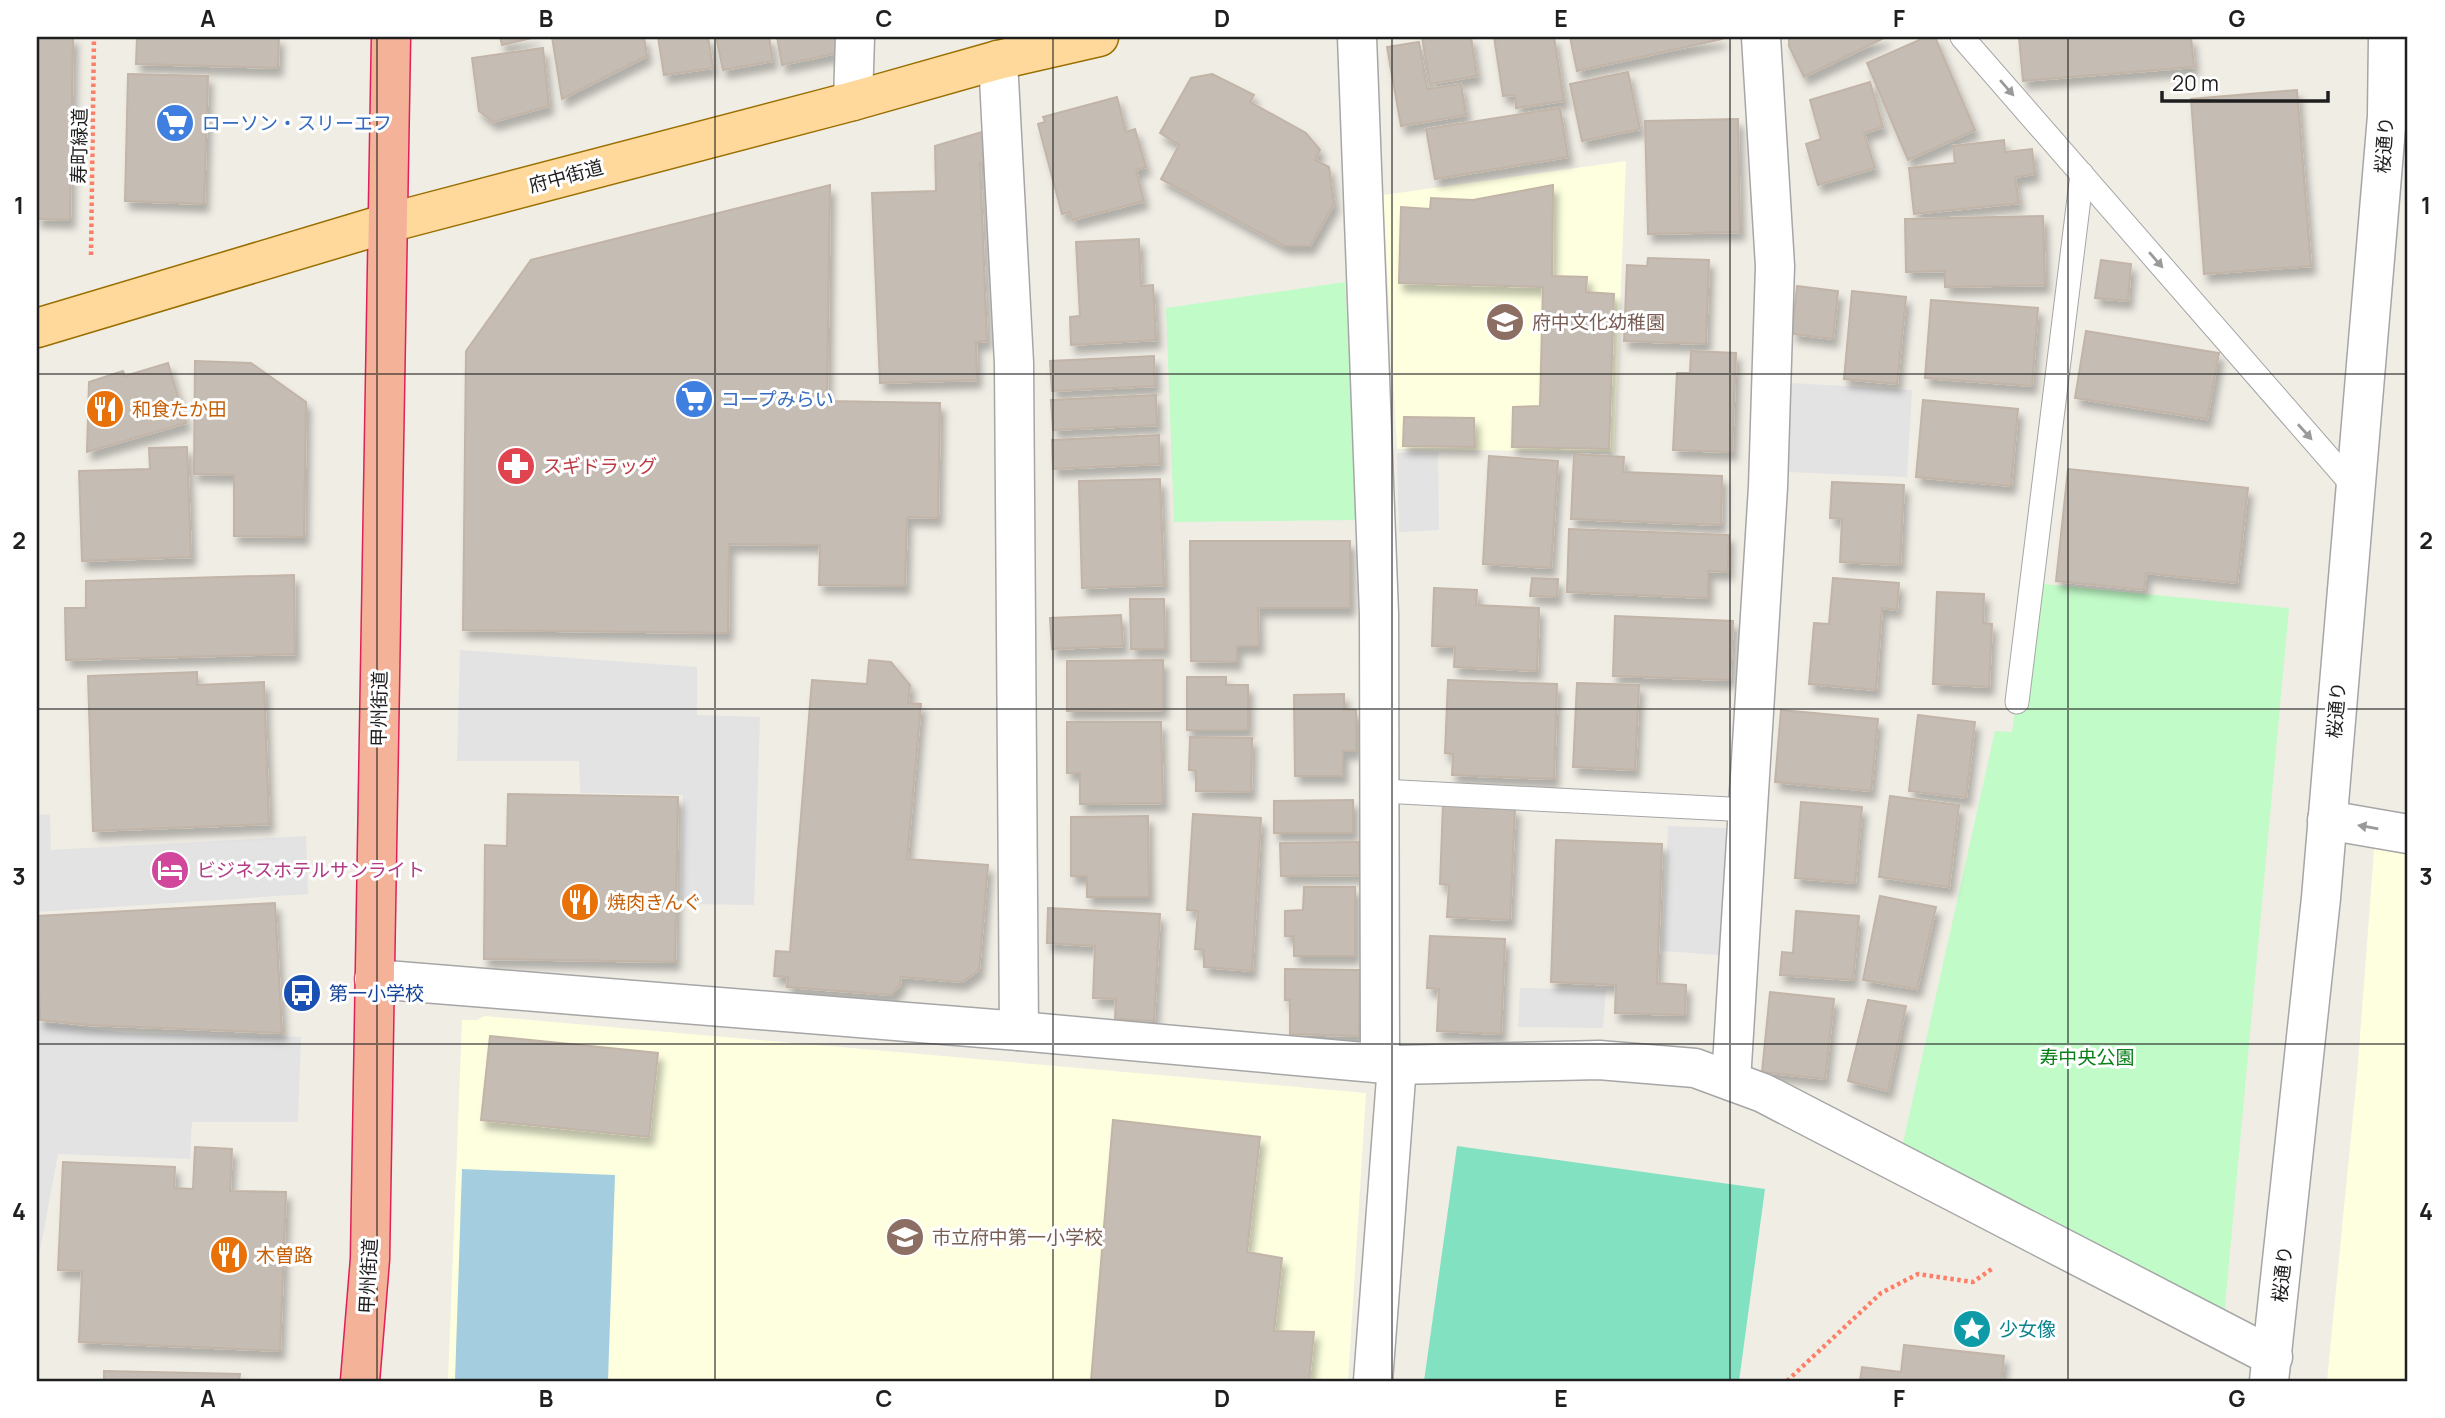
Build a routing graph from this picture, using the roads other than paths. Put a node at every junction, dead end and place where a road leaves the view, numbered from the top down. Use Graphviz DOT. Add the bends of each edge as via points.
graph roads {
  1 [pos="391,37"];
  2 [pos="855,37"];
  3 [pos="1099,37"];
  4 [pos="1357,37"];
  5 [pos="1761,37"];
  6 [pos="1962,37"];
  7 [pos="2388,37"];
  8 [pos="998,60"];
  9 [pos="853,101"];
  10 [pos="2082,174"];
  11 [pos="388,223"];
  12 [pos="37,328"];
  13 [pos="2355,488"];
  14 [pos="2017,702"];
  15 [pos="1381,791"];
  16 [pos="1749,810"];
  17 [pos="2327,820"];
  18 [pos="2408,834"];
  19 [pos="374,979"];
  20 [pos="1019,1031"];
  21 [pos="1389,1064"];
  22 [pos="1731,1081"];
  23 [pos="2271,1369"];
  24 [pos="360,1381"];
  25 [pos="1373,1381"];
  1 -- 11 [label="highway, 甲州街道"];
  2 -- 9 [label="street"];
  3 -- 8 [label="main road, 府中街道"];
  4 -- 15 [label="street" via="1379,614"];
  5 -- 16 [label="street" via="1775,266 1769,487"];
  6 -- 10 [label="lane, one-way"];
  7 -- 13 [label="street, 桜通り" via="2387,116"];
  8 -- 9 [label="main road, 府中街道"];
  8 -- 20 [label="street" via="1014,363"];
  9 -- 11 [label="main road, 府中街道"];
  10 -- 13 [label="lane, one-way"];
  10 -- 14 [label="lane"];
  11 -- 12 [label="main road, 府中街道"];
  11 -- 19 [label="highway, 甲州街道"];
  13 -- 17 [label="street, 桜通り"];
  15 -- 16 [label="lane"];
  15 -- 21 [label="street"];
  16 -- 22 [label="street"];
  18 -- 17 [label="street, one-way"];
  17 -- 23 [label="street, 桜通り"];
  19 -- 20 [label="street"];
  19 -- 24 [label="highway, 甲州街道" via="370,1259"];
  20 -- 21 [label="street"];
  21 -- 22 [label="street" via="1599,1060 1695,1069"];
  21 -- 25 [label="street"];
  22 -- 23 [label="street" via="1763,1093 2039,1235"];
}
